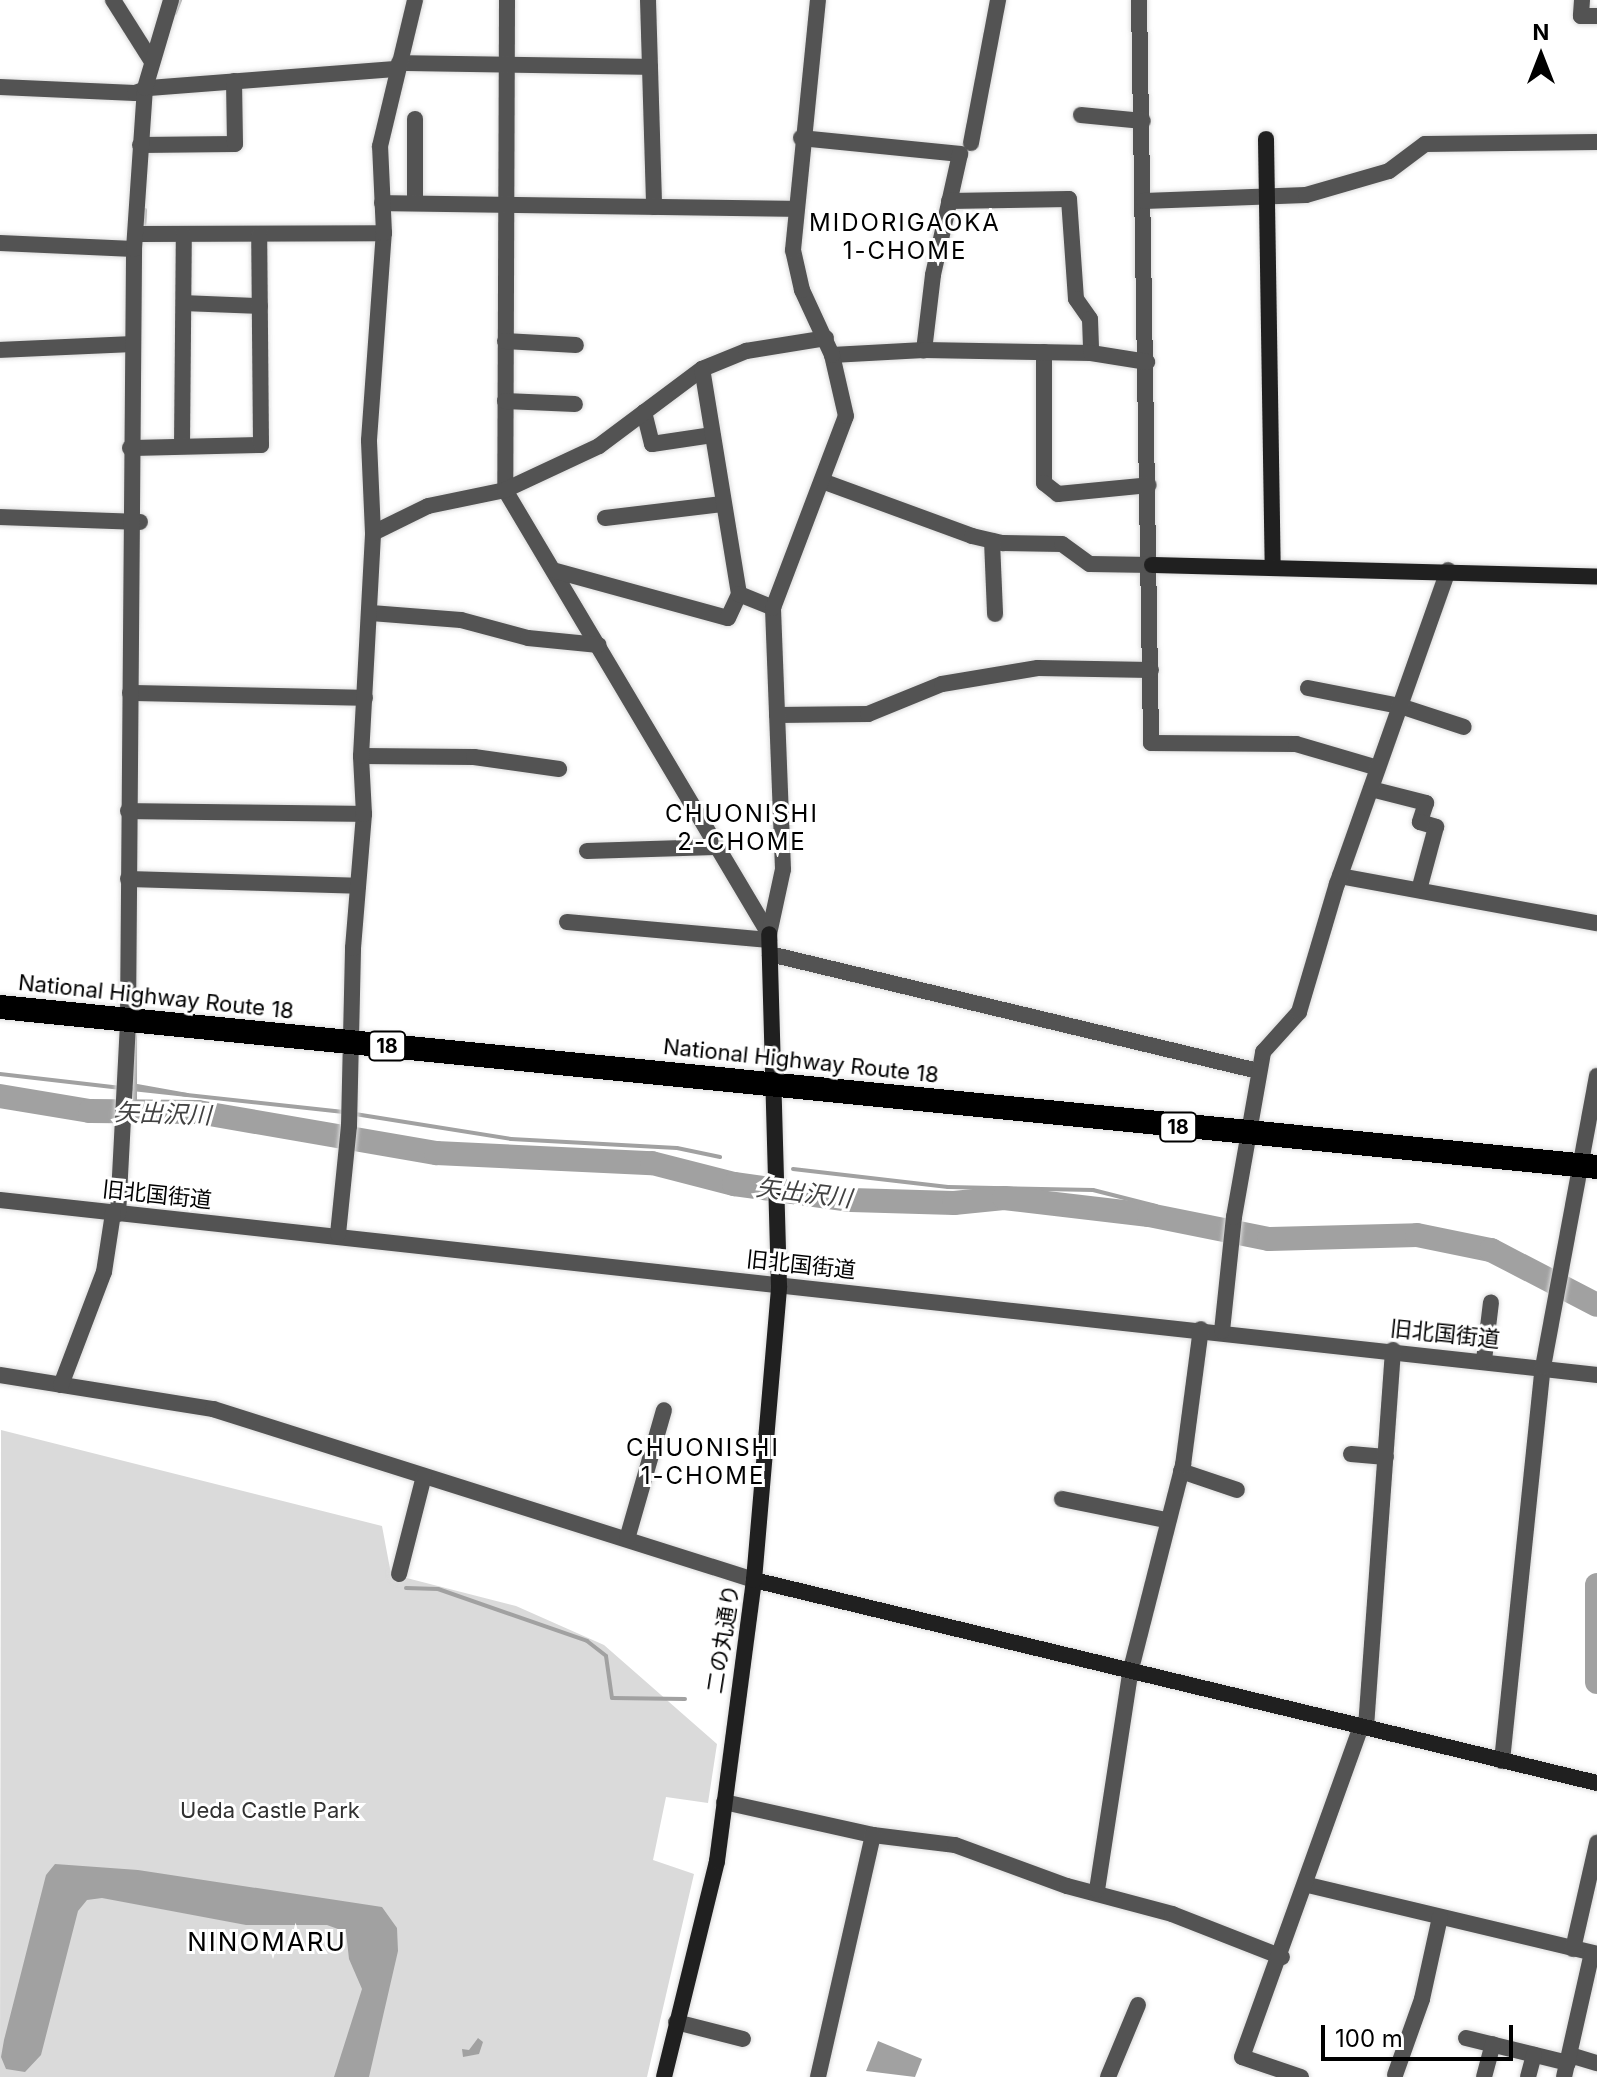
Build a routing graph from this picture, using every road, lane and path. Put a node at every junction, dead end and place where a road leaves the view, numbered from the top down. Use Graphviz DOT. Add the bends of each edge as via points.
graph roads {
  1 [pos="113,0"];
  2 [pos="171,0"];
  3 [pos="415,0"];
  4 [pos="507,0"];
  5 [pos="648,0"];
  6 [pos="818,0"];
  7 [pos="998,0"];
  8 [pos="1139,0"];
  9 [pos="1582,0"];
  10 [pos="1597,16"];
  11 [pos="151,60"];
  12 [pos="506,65"];
  13 [pos="398,66"];
  14 [pos="650,67"];
  15 [pos="234,81"];
  16 [pos="0,87"];
  17 [pos="145,88"];
  18 [pos="1081,115"];
  19 [pos="415,119"];
  20 [pos="1143,121"];
  21 [pos="801,138"];
  22 [pos="1266,139"];
  23 [pos="1597,142"];
  24 [pos="971,143"];
  25 [pos="140,145"];
  26 [pos="1267,200"];
  27 [pos="949,201"];
  28 [pos="1144,201"];
  29 [pos="382,203"];
  30 [pos="415,203"];
  31 [pos="505,205"];
  32 [pos="654,207"];
  33 [pos="796,209"];
  34 [pos="384,233"];
  35 [pos="184,235"];
  36 [pos="259,235"];
  37 [pos="135,242"];
  38 [pos="0,243"];
  39 [pos="184,303"];
  40 [pos="260,306"];
  41 [pos="826,338"];
  42 [pos="505,341"];
  43 [pos="131,344"];
  44 [pos="576,345"];
  45 [pos="0,350"];
  46 [pos="924,350"];
  47 [pos="1044,352"];
  48 [pos="1091,353"];
  49 [pos="832,355"];
  50 [pos="1147,362"];
  51 [pos="702,369"];
  52 [pos="505,401"];
  53 [pos="575,404"];
  54 [pos="644,412"];
  55 [pos="712,435"];
  56 [pos="182,446"];
  57 [pos="130,448"];
  58 [pos="822,481"];
  59 [pos="1149,485"];
  60 [pos="505,490"];
  61 [pos="722,504"];
  62 [pos="0,517"];
  63 [pos="605,518"];
  64 [pos="135,522"];
  65 [pos="373,533"];
  66 [pos="992,541"];
  67 [pos="1152,565"];
  68 [pos="1273,567"];
  69 [pos="1448,570"];
  70 [pos="556,571"];
  71 [pos="1597,577"];
  72 [pos="739,594"];
  73 [pos="773,608"];
  74 [pos="371,613"];
  75 [pos="995,614"];
  76 [pos="599,645"];
  77 [pos="1151,670"];
  78 [pos="1308,688"];
  79 [pos="130,693"];
  80 [pos="365,698"];
  81 [pos="1400,706"];
  82 [pos="777,715"];
  83 [pos="1464,727"];
  84 [pos="361,756"];
  85 [pos="1378,768"];
  86 [pos="559,769"];
  87 [pos="1371,789"];
  88 [pos="128,811"];
  89 [pos="364,814"];
  90 [pos="715,847"];
  91 [pos="587,851"];
  92 [pos="1340,876"];
  93 [pos="128,879"];
  94 [pos="358,886"];
  95 [pos="1419,890"];
  96 [pos="567,922"];
  97 [pos="1597,923"];
  98 [pos="769,943"];
  99 [pos="0,1007"];
  100 [pos="128,1020"];
  101 [pos="353,1042"];
  102 [pos="1258,1071"];
  103 [pos="1597,1076"];
  104 [pos="775,1085"];
  105 [pos="1248,1134"];
  106 [pos="1589,1166"];
  107 [pos="0,1200"];
  108 [pos="116,1214"];
  109 [pos="338,1234"];
  110 [pos="779,1286"];
  111 [pos="1491,1302"];
  112 [pos="1201,1329"];
  113 [pos="1222,1331"];
  114 [pos="1393,1350"];
  115 [pos="1484,1360"];
  116 [pos="1543,1367"];
  117 [pos="0,1375"];
  118 [pos="1597,1375"];
  119 [pos="61,1385"];
  120 [pos="664,1410"];
  121 [pos="1351,1454"];
  122 [pos="1386,1457"];
  123 [pos="1181,1471"];
  124 [pos="424,1476"];
  125 [pos="1237,1490"];
  126 [pos="1062,1499"];
  127 [pos="1166,1520"];
  128 [pos="627,1539"];
  129 [pos="399,1574"];
  130 [pos="754,1580"];
  131 [pos="1131,1669"];
  132 [pos="1364,1727"];
  133 [pos="1502,1761"];
  134 [pos="1597,1783"];
  135 [pos="724,1802"];
  136 [pos="873,1835"];
  137 [pos="1597,1843"];
  138 [pos="1308,1885"];
  139 [pos="1097,1890"];
  140 [pos="1440,1917"];
  141 [pos="1573,1949"];
  142 [pos="1594,1954"];
  143 [pos="1282,1957"];
  144 [pos="1138,2005"];
  145 [pos="676,2022"];
  146 [pos="1466,2038"];
  147 [pos="743,2039"];
  148 [pos="1493,2044"];
  149 [pos="1534,2055"];
  150 [pos="1597,2063"];
  151 [pos="1567,2065"];
  152 [pos="1395,2075"];
  153 [pos="664,2077"];
  154 [pos="818,2077"];
  155 [pos="1108,2077"];
  156 [pos="1301,2077"];
  157 [pos="1484,2077"];
  158 [pos="1528,2077"];
  1 -- 11 [label="street"];
  2 -- 11 [label="street"];
  3 -- 13 [label="street"];
  4 -- 12 [label="street"];
  5 -- 14 [label="street"];
  6 -- 21 [label="street"];
  7 -- 24 [label="street"];
  8 -- 20 [label="street"];
  9 -- 10 [label="street" via="1581,16"];
  11 -- 17 [label="street"];
  12 -- 13 [label="street"];
  12 -- 14 [label="street"];
  12 -- 31 [label="street"];
  13 -- 15 [label="street"];
  13 -- 29 [label="street" via="380,146"];
  14 -- 32 [label="street"];
  15 -- 17 [label="street"];
  15 -- 25 [label="street" via="235,144"];
  16 -- 17 [label="street" via="135,93"];
  17 -- 25 [label="street"];
  18 -- 20 [label="street"];
  19 -- 30 [label="street"];
  20 -- 28 [label="street"];
  21 -- 27 [label="street" via="960,154"];
  21 -- 33 [label="street"];
  22 -- 26 [label="street"];
  23 -- 26 [label="street" via="1425,144 1389,171 1348,185"];
  25 -- 37 [label="street"];
  26 -- 28 [label="street"];
  26 -- 68 [label="street"];
  27 -- 46 [label="street"];
  27 -- 48 [label="street" via="1069,199 1076,299 1090,319"];
  28 -- 50 [label="street"];
  29 -- 30 [label="street"];
  29 -- 34 [label="street"];
  30 -- 31 [label="street"];
  31 -- 32 [label="street"];
  31 -- 42 [label="street"];
  32 -- 33 [label="street"];
  33 -- 41 [label="street" via="793,250 802,290"];
  34 -- 36 [label="street"];
  34 -- 65 [label="street" via="369,440"];
  35 -- 36 [label="street"];
  35 -- 37 [label="street"];
  35 -- 39 [label="street"];
  36 -- 40 [label="street"];
  37 -- 38 [label="street"];
  37 -- 43 [label="street"];
  39 -- 40 [label="street"];
  39 -- 56 [label="street"];
  40 -- 56 [label="street" via="261,445"];
  41 -- 49 [label="street"];
  41 -- 51 [label="street" via="746,351"];
  42 -- 44 [label="street"];
  42 -- 52 [label="street"];
  43 -- 45 [label="street"];
  43 -- 57 [label="street"];
  46 -- 47 [label="street"];
  46 -- 49 [label="street"];
  47 -- 48 [label="street"];
  47 -- 59 [label="street" via="1044,483 1058,494"];
  48 -- 50 [label="street"];
  49 -- 58 [label="street" via="846,416"];
  50 -- 59 [label="street"];
  51 -- 54 [label="street"];
  51 -- 55 [label="street"];
  52 -- 53 [label="street"];
  52 -- 60 [label="street"];
  54 -- 55 [label="street" via="652,444"];
  54 -- 60 [label="street" via="599,446"];
  55 -- 61 [label="street"];
  56 -- 57 [label="street"];
  57 -- 64 [label="street"];
  58 -- 66 [label="street"];
  58 -- 73 [label="street"];
  59 -- 67 [label="street"];
  60 -- 65 [label="street" via="428,506"];
  60 -- 70 [label="street"];
  61 -- 63 [label="street"];
  61 -- 72 [label="street"];
  62 -- 64 [label="street"];
  64 -- 79 [label="street"];
  65 -- 74 [label="street"];
  66 -- 67 [label="street" via="1062,544 1090,564"];
  66 -- 75 [label="street"];
  67 -- 68 [label="street"];
  67 -- 77 [label="street"];
  68 -- 69 [label="street"];
  69 -- 71 [label="street"];
  69 -- 81 [label="street"];
  70 -- 72 [label="street" via="728,618"];
  70 -- 76 [label="street"];
  72 -- 73 [label="street"];
  73 -- 82 [label="street"];
  74 -- 76 [label="street" via="461,620 528,638"];
  74 -- 80 [label="street"];
  76 -- 90 [label="street"];
  77 -- 82 [label="street" via="1038,668 942,684 868,714"];
  77 -- 85 [label="street" via="1151,743 1296,744"];
  78 -- 81 [label="street"];
  79 -- 80 [label="street"];
  79 -- 88 [label="street"];
  80 -- 84 [label="street"];
  81 -- 83 [label="street"];
  81 -- 85 [label="street"];
  82 -- 98 [label="street" via="783,869"];
  84 -- 86 [label="street" via="474,757"];
  84 -- 89 [label="street"];
  85 -- 87 [label="street"];
  87 -- 92 [label="street"];
  87 -- 95 [label="street" via="1426,803 1420,822 1436,827"];
  88 -- 89 [label="street"];
  88 -- 93 [label="street"];
  89 -- 94 [label="street"];
  90 -- 91 [label="street"];
  90 -- 98 [label="street"];
  92 -- 95 [label="street"];
  92 -- 102 [label="street" via="1299,1012 1263,1052"];
  93 -- 94 [label="street"];
  93 -- 100 [label="street"];
  94 -- 101 [label="street"];
  95 -- 97 [label="street"];
  96 -- 98 [label="street"];
  98 -- 102 [label="street"];
  98 -- 104 [label="street"];
  99 -- 100 [label="highway, National Highway Route 18 / 18"];
  100 -- 101 [label="highway, National Highway Route 18 / 18"];
  100 -- 108 [label="street" via="126,1126"];
  101 -- 104 [label="highway, National Highway Route 18 / 18"];
  101 -- 109 [label="street"];
  102 -- 105 [label="street"];
  103 -- 106 [label="street"];
  104 -- 105 [label="highway, National Highway Route 18 / 18"];
  104 -- 110 [label="street, 二の丸通り"];
  105 -- 106 [label="highway, National Highway Route 18 / 18"];
  105 -- 113 [label="street"];
  106 -- 116 [label="street" via="1560,1269"];
  107 -- 108 [label="street, 旧北国街道"];
  108 -- 109 [label="street, 旧北国街道"];
  108 -- 119 [label="street" via="104,1272"];
  109 -- 110 [label="street, 旧北国街道"];
  110 -- 112 [label="street, 旧北国街道"];
  110 -- 130 [label="street, 二の丸通り"];
  111 -- 115 [label="street"];
  112 -- 113 [label="street, 旧北国街道"];
  112 -- 123 [label="street"];
  113 -- 114 [label="street, 旧北国街道"];
  114 -- 115 [label="street, 旧北国街道"];
  114 -- 122 [label="street"];
  115 -- 116 [label="street, 旧北国街道"];
  116 -- 118 [label="street, 旧北国街道"];
  116 -- 133 [label="street"];
  117 -- 119 [label="street"];
  119 -- 124 [label="street" via="213,1409"];
  120 -- 128 [label="street"];
  121 -- 122 [label="street"];
  122 -- 132 [label="street"];
  123 -- 125 [label="street"];
  123 -- 127 [label="street"];
  124 -- 128 [label="street"];
  124 -- 129 [label="street"];
  126 -- 127 [label="street"];
  127 -- 131 [label="street"];
  128 -- 130 [label="street"];
  130 -- 131 [label="street"];
  130 -- 135 [label="street, 二の丸通り"];
  131 -- 132 [label="street"];
  131 -- 139 [label="street"];
  132 -- 133 [label="street"];
  132 -- 138 [label="street"];
  133 -- 134 [label="street"];
  135 -- 136 [label="street"];
  135 -- 145 [label="street, 二の丸通り" via="717,1861"];
  136 -- 139 [label="street" via="955,1845 1067,1886"];
  136 -- 154 [label="street"];
  137 -- 141 [label="street"];
  138 -- 140 [label="street"];
  138 -- 143 [label="street"];
  139 -- 143 [label="street"];
  140 -- 141 [label="street"];
  140 -- 152 [label="street" via="1422,1999"];
  141 -- 142 [label="street"];
  142 -- 151 [label="street"];
  143 -- 156 [label="street" via="1242,2057"];
  144 -- 155 [label="street"];
  145 -- 147 [label="street"];
  145 -- 153 [label="street, 二の丸通り"];
  146 -- 148 [label="street"];
  148 -- 149 [label="street"];
  148 -- 157 [label="street"];
  149 -- 151 [label="street"];
  149 -- 158 [label="street"];
  150 -- 151 [label="street"];
}
